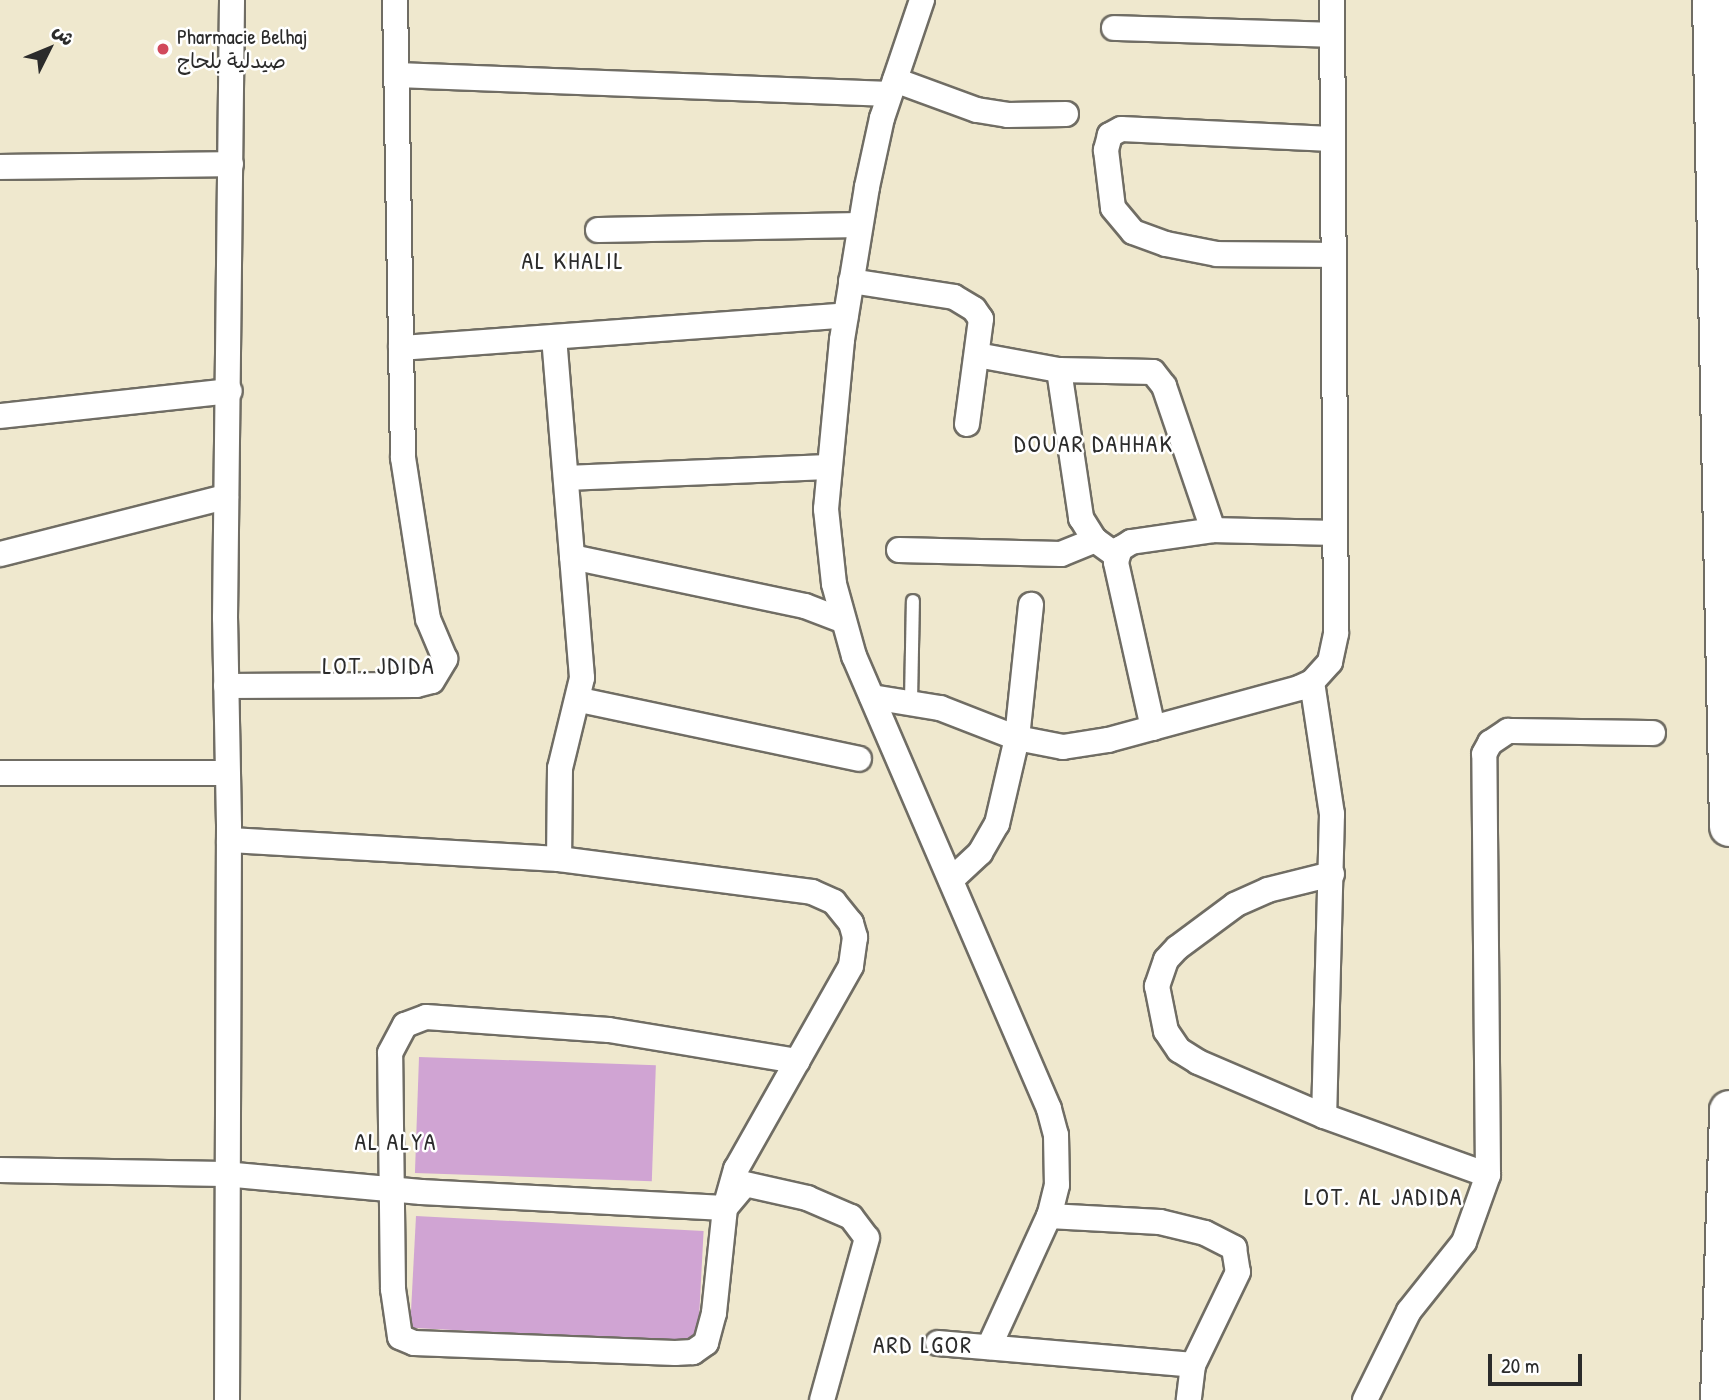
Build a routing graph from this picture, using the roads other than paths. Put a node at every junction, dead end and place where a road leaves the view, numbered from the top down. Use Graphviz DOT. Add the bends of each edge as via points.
graph roads {
  1 [pos="232,0"];
  2 [pos="396,0"];
  3 [pos="922,0"];
  4 [pos="1332,0"];
  5 [pos="1712,0"];
  6 [pos="1114,28"];
  7 [pos="1332,35"];
  8 [pos="397,75"];
  9 [pos="892,87"];
  10 [pos="1066,114"];
  11 [pos="1331,139"];
  12 [pos="231,164"];
  13 [pos="0,167"];
  14 [pos="860,225"];
  15 [pos="598,230"];
  16 [pos="1332,254"];
  17 [pos="851,281"];
  18 [pos="846,315"];
  19 [pos="554,337"];
  20 [pos="401,348"];
  21 [pos="977,355"];
  22 [pos="1059,370"];
  23 [pos="230,391"];
  24 [pos="0,416"];
  25 [pos="967,424"];
  26 [pos="828,467"];
  27 [pos="566,478"];
  28 [pos="226,497"];
  29 [pos="1213,530"];
  30 [pos="1334,533"];
  31 [pos="1094,540"];
  32 [pos="899,550"];
  33 [pos="0,554"];
  34 [pos="1116,555"];
  35 [pos="572,557"];
  36 [pos="914,601"];
  37 [pos="1031,605"];
  38 [pos="842,620"];
  39 [pos="1312,682"];
  40 [pos="226,685"];
  41 [pos="872,697"];
  42 [pos="580,700"];
  43 [pos="911,701"];
  44 [pos="1153,729"];
  45 [pos="1653,733"];
  46 [pos="1017,738"];
  47 [pos="1729,756"];
  48 [pos="859,759"];
  49 [pos="0,773"];
  50 [pos="227,773"];
  51 [pos="1729,827"];
  52 [pos="229,840"];
  53 [pos="559,859"];
  54 [pos="1332,874"];
  55 [pos="951,880"];
  56 [pos="797,1061"];
  57 [pos="1729,1110"];
  58 [pos="1324,1116"];
  59 [pos="0,1170"];
  60 [pos="225,1174"];
  61 [pos="1488,1175"];
  62 [pos="395,1189"];
  63 [pos="724,1208"];
  64 [pos="1049,1216"];
  65 [pos="938,1343"];
  66 [pos="989,1347"];
  67 [pos="1193,1365"];
  68 [pos="227,1400"];
  69 [pos="822,1400"];
  70 [pos="1189,1400"];
  71 [pos="1365,1400"];
  72 [pos="1720,1400"];
  1 -- 12 [label="street"];
  2 -- 8 [label="street"];
  3 -- 9 [label="street"];
  4 -- 7 [label="street"];
  5 -- 47 [label="main road"];
  6 -- 7 [label="street"];
  7 -- 11 [label="street"];
  8 -- 9 [label="street"];
  8 -- 20 [label="street"];
  9 -- 10 [label="street" via="977,110"];
  9 -- 14 [label="street"];
  11 -- 16 [label="street"];
  11 -- 16 [label="street" via="1121,129 1110,135 1106,150 1113,208 1133,232 1217,254"];
  12 -- 13 [label="street"];
  12 -- 23 [label="street"];
  14 -- 15 [label="street"];
  14 -- 17 [label="street"];
  16 -- 30 [label="street"];
  17 -- 18 [label="street"];
  17 -- 21 [label="street" via="965,301 981,319"];
  18 -- 19 [label="street"];
  18 -- 26 [label="street"];
  19 -- 20 [label="street"];
  19 -- 27 [label="street"];
  20 -- 40 [label="street" via="403,457 428,619 444,650 442,668 432,681 416,685"];
  21 -- 22 [label="street"];
  21 -- 25 [label="street"];
  22 -- 29 [label="street" via="1145,370 1160,377"];
  22 -- 31 [label="street" via="1078,506"];
  23 -- 24 [label="street"];
  23 -- 28 [label="street"];
  26 -- 27 [label="street"];
  26 -- 38 [label="street" via="829,546"];
  27 -- 35 [label="street"];
  28 -- 33 [label="street"];
  28 -- 40 [label="street"];
  29 -- 30 [label="street"];
  29 -- 34 [label="street" via="1131,542"];
  30 -- 39 [label="street" via="1336,633 1330,662"];
  31 -- 32 [label="street" via="1061,554"];
  31 -- 34 [label="street"];
  34 -- 44 [label="street"];
  35 -- 38 [label="street" via="806,606"];
  35 -- 42 [label="street"];
  36 -- 43 [label="lane"];
  37 -- 46 [label="street"];
  38 -- 41 [label="street"];
  39 -- 44 [label="street"];
  39 -- 54 [label="street" via="1326,754"];
  40 -- 50 [label="street"];
  41 -- 43 [label="street"];
  41 -- 55 [label="street"];
  42 -- 48 [label="street"];
  42 -- 53 [label="street" via="560,768"];
  43 -- 46 [label="street"];
  44 -- 46 [label="street" via="1063,747"];
  45 -- 61 [label="street" via="1507,731 1490,743 1484,754"];
  46 -- 55 [label="street" via="997,824 979,853"];
  47 -- 51 [label="main road"];
  49 -- 50 [label="street"];
  50 -- 52 [label="street"];
  52 -- 53 [label="street"];
  52 -- 60 [label="street"];
  53 -- 56 [label="street" via="812,892 834,902 851,923 855,952"];
  54 -- 58 [label="street"];
  54 -- 58 [label="street" via="1300,880 1235,905 1171,954 1157,986 1166,1031 1188,1057"];
  55 -- 64 [label="street" via="1049,1109 1058,1162"];
  56 -- 62 [label="street" via="609,1030 415,1019 398,1033 390,1053"];
  56 -- 63 [label="street" via="736,1169"];
  57 -- 72 [label="main road"];
  58 -- 61 [label="street"];
  59 -- 60 [label="street"];
  60 -- 62 [label="street"];
  60 -- 68 [label="street"];
  61 -- 71 [label="street" via="1464,1242 1403,1320"];
  62 -- 63 [label="street"];
  62 -- 63 [label="street" via="393,1289 400,1337 447,1348 693,1352 706,1343 715,1313"];
  63 -- 69 [label="street" via="745,1184 835,1209 864,1229 865,1247"];
  64 -- 66 [label="street"];
  64 -- 67 [label="street" via="1160,1222 1205,1233 1234,1248 1238,1272"];
  65 -- 66 [label="street"];
  66 -- 67 [label="street"];
  67 -- 70 [label="street"];
}
